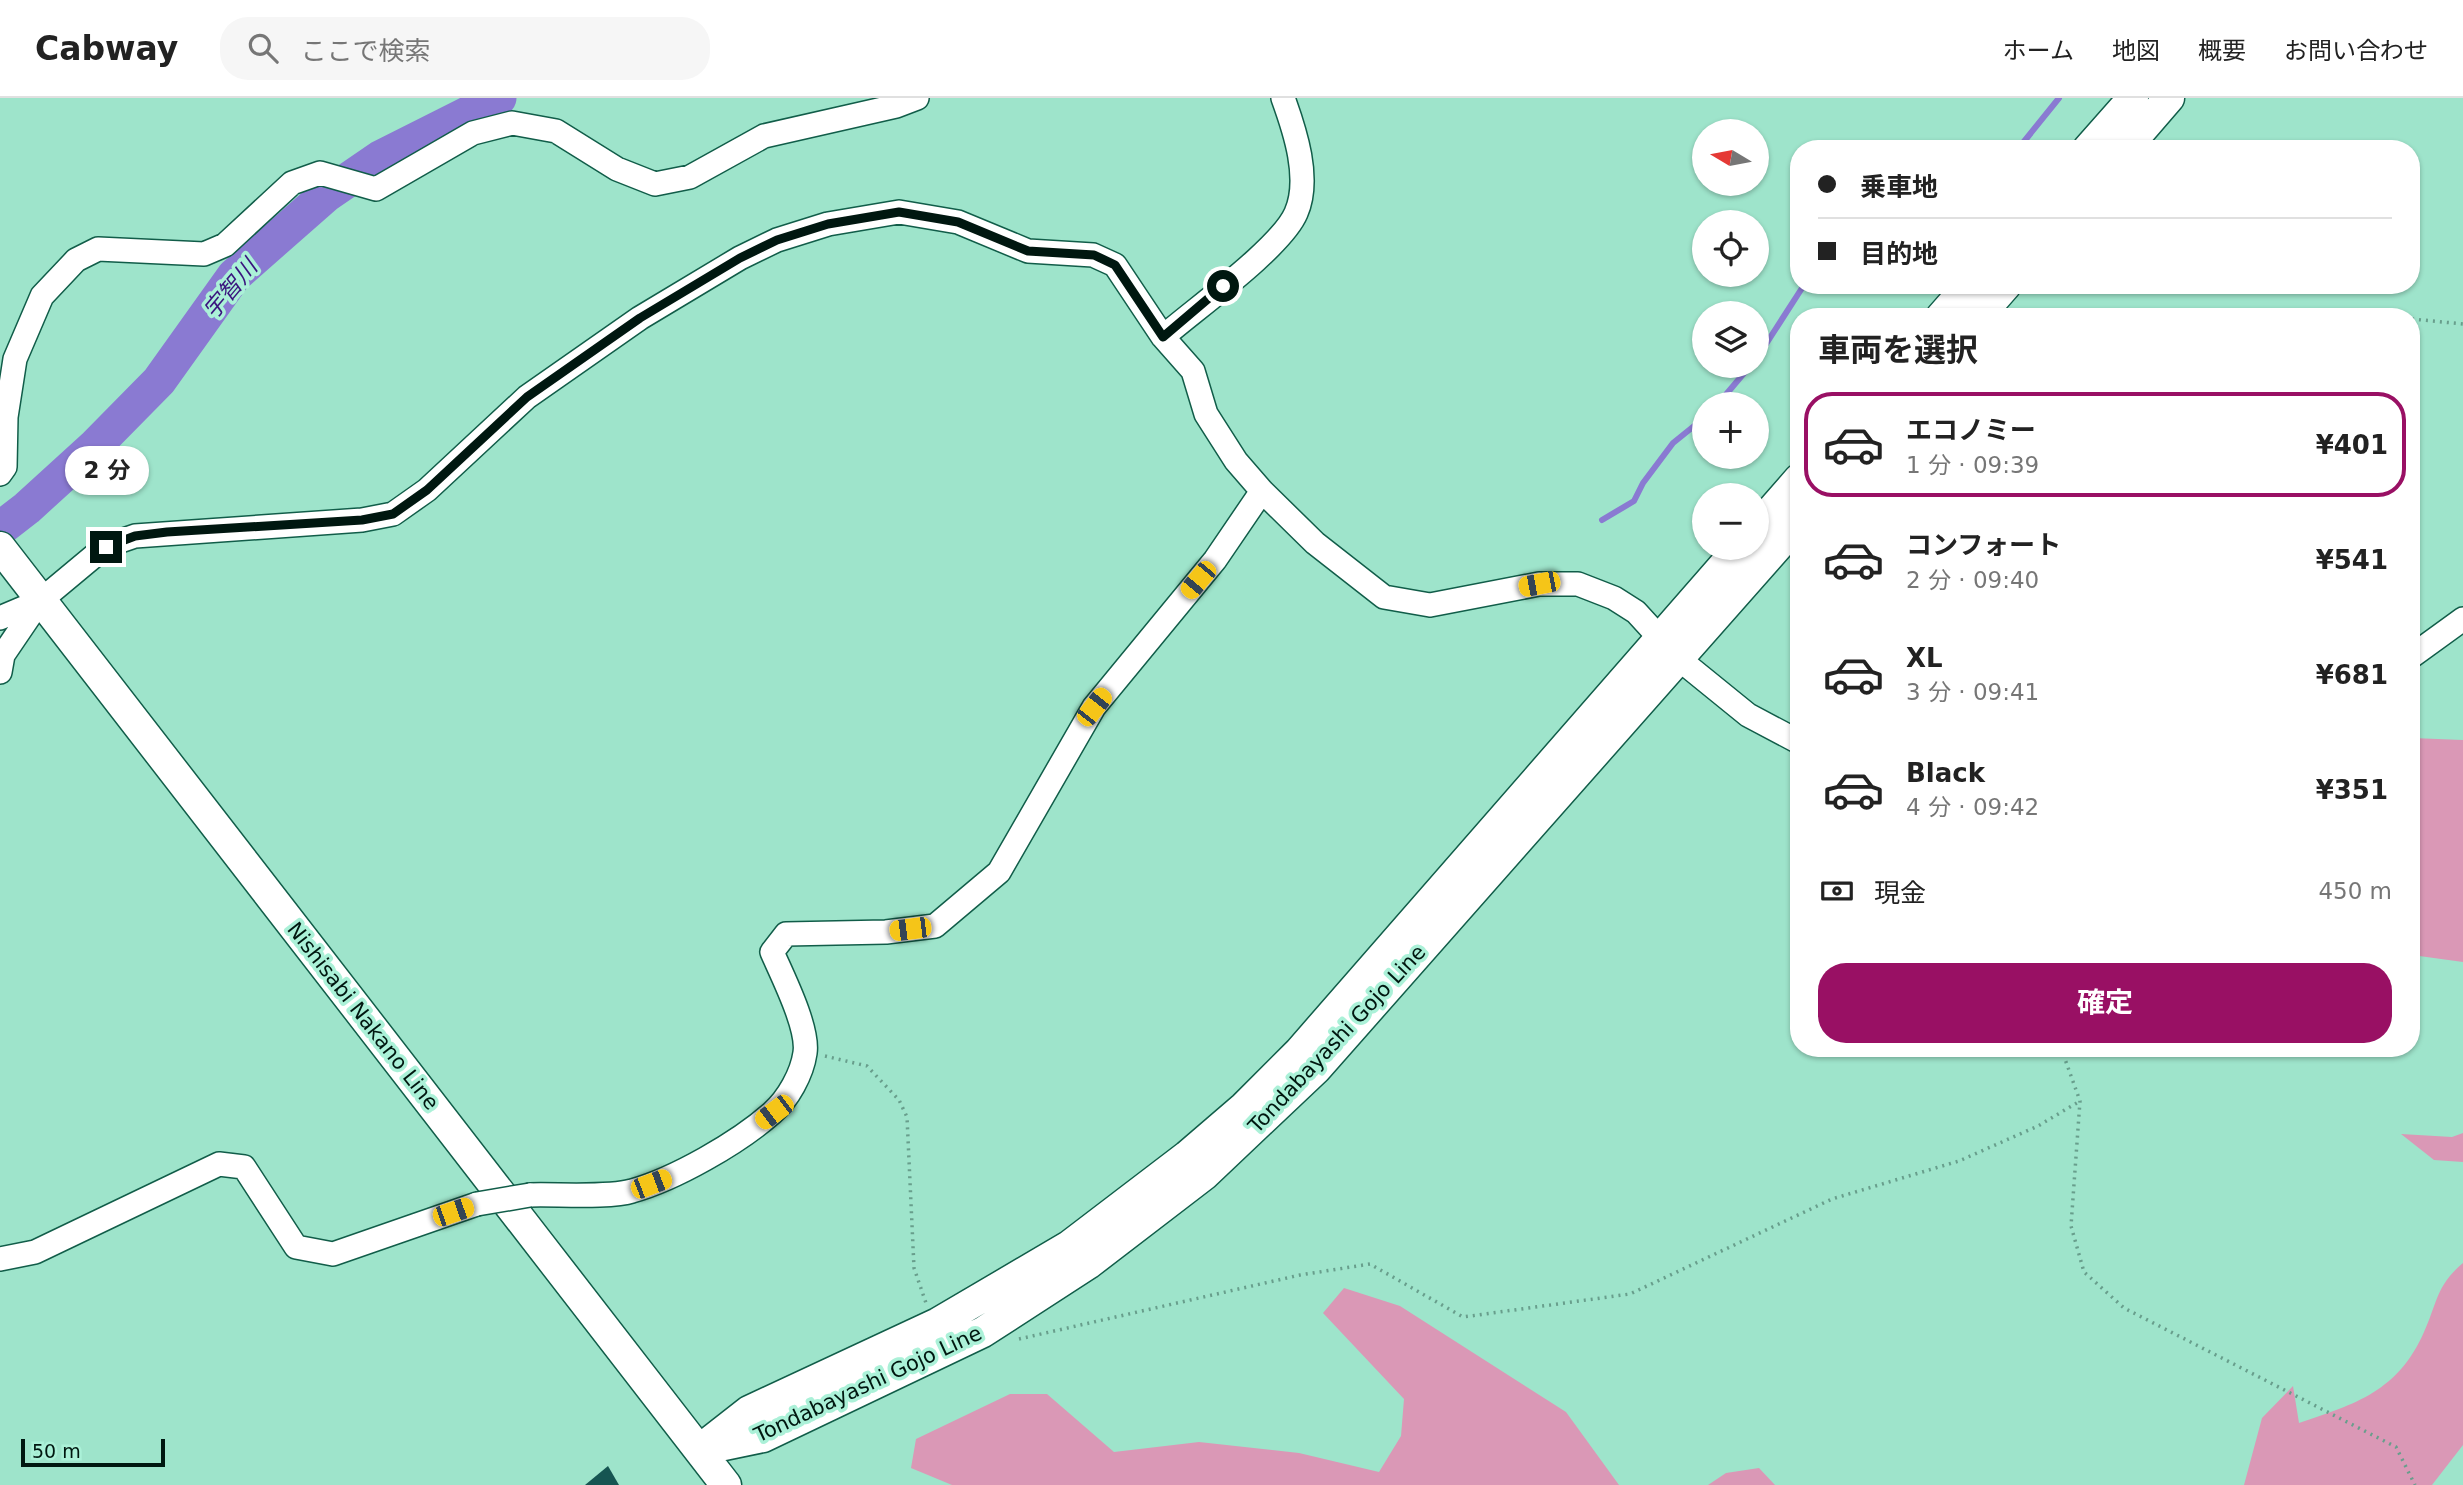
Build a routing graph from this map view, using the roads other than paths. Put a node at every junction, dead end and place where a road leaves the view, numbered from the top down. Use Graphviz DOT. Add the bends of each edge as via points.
graph roads {
  1 [pos="918,98"];
  2 [pos="1283,98"];
  3 [pos="2133,98"];
  4 [pos="2169,98"];
  5 [pos="2096,140"];
  6 [pos="2133,140"];
  7 [pos="1961,294"];
  8 [pos="1998,294"];
  9 [pos="1949,308"];
  10 [pos="1986,308"];
  11 [pos="1163,337"];
  12 [pos="0,474"];
  13 [pos="1790,490"];
  14 [pos="1262,491"];
  15 [pos="1769,514"];
  16 [pos="1790,531"];
  17 [pos="6,556"];
  18 [pos="1731,560"];
  19 [pos="40,601"];
  20 [pos="0,618"];
  21 [pos="2463,619"];
  22 [pos="1670,649"];
  23 [pos="2420,650"];
  24 [pos="0,671"];
  25 [pos="1790,737"];
  26 [pos="0,1259"];
  27 [pos="700,1450"];
  28 [pos="726,1485"];
  1 -- 12 [label="street" via="764,136 690,177 655,184 617,169 556,131 512,123 473,133 376,189 320,173 292,183 225,245 204,254 98,249 76,260 42,296 15,359 6,417 5,467"];
  2 -- 11 [label="street" via="1295,130 1302,184 1297,211 1284,235"];
  3 -- 5 [label="main road"];
  4 -- 6 [label="main road"];
  7 -- 9 [label="main road"];
  8 -- 10 [label="main road"];
  11 -- 14 [label="street" via="1193,371 1206,414"];
  11 -- 19 [label="street" via="1115,265 1094,255 1028,251 958,222 899,212 828,224 740,258 640,318 527,397 427,490 393,514 135,536 106,547"];
  13 -- 15 [label="main road"];
  14 -- 22 [label="street" via="1315,543 1384,597 1430,605 1539,584 1578,584 1636,612"];
  14 -- 26 [label="street, bridge" via="1215,560 1094,707 999,872 935,926 786,934 772,951 799,1014 806,1051 792,1088 774,1112 746,1132 672,1176 629,1192 530,1195 477,1204 333,1254 296,1247 244,1167 219,1164 35,1252"];
  16 -- 22 [label="main road, Tondabayashi Gojo Line"];
  17 -- 19 [label="main road, Nishisabi Nakano Line"];
  18 -- 22 [label="main road, Tondabayashi Gojo Line"];
  19 -- 20 [label="street"];
  19 -- 24 [label="street" via="3,655"];
  19 -- 27 [label="main road, Nishisabi Nakano Line"];
  21 -- 23 [label="street"];
  22 -- 25 [label="street" via="1748,715"];
  22 -- 27 [label="main road, Tondabayashi Gojo Line" via="1299,1052 1187,1156 1069,1246 938,1323 749,1411"];
  22 -- 27 [label="main road, Tondabayashi Gojo Line" via="1315,1069 1204,1175 1088,1264 983,1332 763,1437"];
  27 -- 28 [label="main road, Nishisabi Nakano Line"];
}
